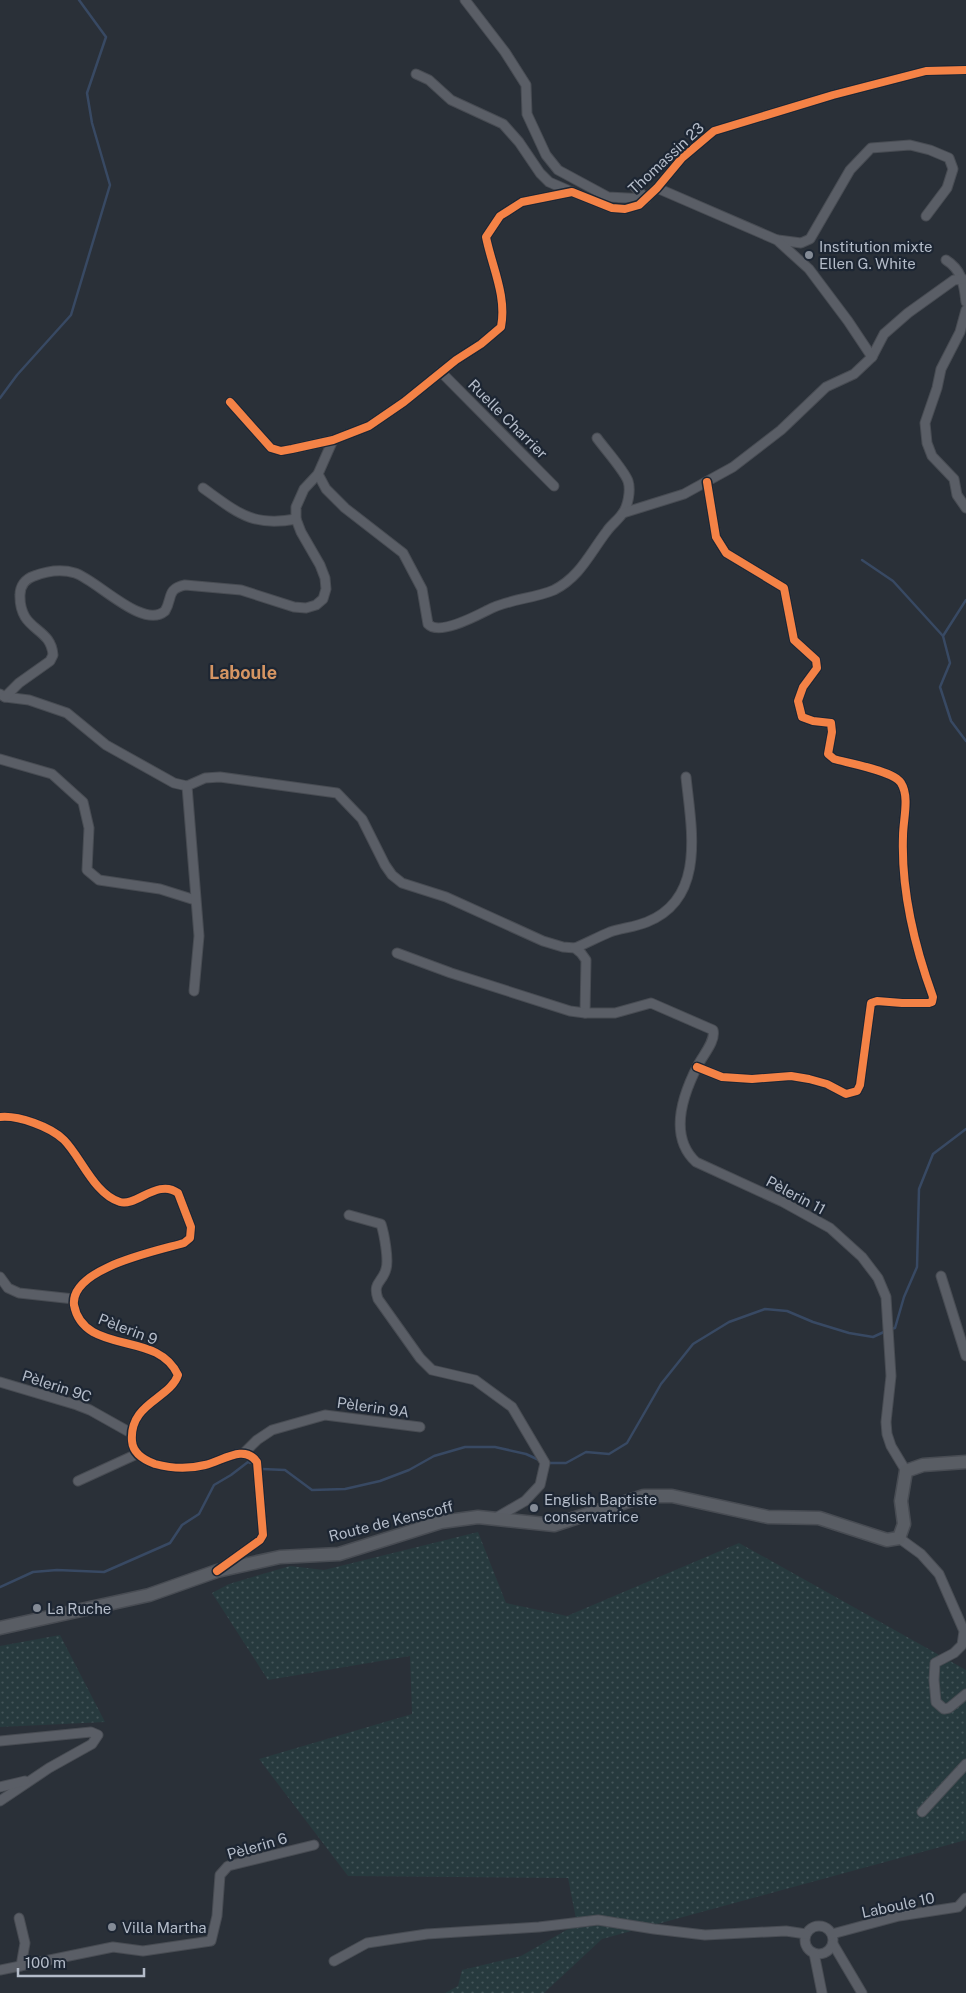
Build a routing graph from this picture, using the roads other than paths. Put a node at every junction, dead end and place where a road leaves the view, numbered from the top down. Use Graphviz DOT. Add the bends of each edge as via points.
graph roads {
  1 [pos="465,0"];
  2 [pos="966,70"];
  3 [pos="416,74"];
  4 [pos="635,188"];
  5 [pos="657,188"];
  6 [pos="572,192"];
  7 [pos="646,199"];
  8 [pos="926,216"];
  9 [pos="777,240"];
  10 [pos="946,260"];
  11 [pos="963,279"];
  12 [pos="966,302"];
  13 [pos="966,310"];
  14 [pos="872,358"];
  15 [pos="441,372"];
  16 [pos="230,402"];
  17 [pos="597,438"];
  18 [pos="333,440"];
  19 [pos="318,474"];
  20 [pos="707,482"];
  21 [pos="554,486"];
  22 [pos="204,488"];
  23 [pos="966,508"];
  24 [pos="623,514"];
  25 [pos="296,519"];
  26 [pos="2,695"];
  27 [pos="0,759"];
  28 [pos="686,777"];
  29 [pos="187,786"];
  30 [pos="195,900"];
  31 [pos="575,948"];
  32 [pos="397,953"];
  33 [pos="194,991"];
  34 [pos="585,1014"];
  35 [pos="697,1067"];
  36 [pos="0,1117"];
  37 [pos="349,1215"];
  38 [pos="941,1276"];
  39 [pos="0,1277"];
  40 [pos="74,1299"];
  41 [pos="966,1356"];
  42 [pos="0,1382"];
  43 [pos="420,1427"];
  44 [pos="131,1433"];
  45 [pos="244,1453"];
  46 [pos="138,1454"];
  47 [pos="966,1462"];
  48 [pos="906,1471"];
  49 [pos="78,1481"];
  50 [pos="494,1519"];
  51 [pos="899,1538"];
  52 [pos="217,1571"];
  53 [pos="0,1628"];
  54 [pos="966,1694"];
  55 [pos="0,1741"];
  56 [pos="966,1764"];
  57 [pos="33,1779"];
  58 [pos="0,1787"];
  59 [pos="0,1800"];
  60 [pos="922,1812"];
  61 [pos="314,1845"];
  62 [pos="966,1898"];
  63 [pos="19,1918"];
  64 [pos="806,1934"];
  65 [pos="832,1934"];
  66 [pos="833,1944"];
  67 [pos="814,1953"];
  68 [pos="334,1961"];
  69 [pos="21,1966"];
  70 [pos="0,1970"];
  71 [pos="822,1993"];
  72 [pos="862,1993"];
  1 -- 7 [label="street" via="526,85 527,114 546,155 558,170 608,197"];
  2 -- 5 [label="street, Thomassin 23" via="926,71 714,131 682,158"];
  3 -- 6 [label="street, Thomassin 23" via="429,80 451,100 503,124 549,182"];
  4 -- 7 [label="street"];
  5 -- 7 [label="street, Thomassin 23"];
  5 -- 9 [label="street"];
  6 -- 7 [label="street, Thomassin 23" via="612,208 639,205"];
  6 -- 15 [label="street" via="522,202 500,216 486,237 503,304 501,327"];
  8 -- 9 [label="street" via="947,188 952,169 949,158 910,145 871,148 850,170 810,239 801,243"];
  9 -- 14 [label="street" via="809,269"];
  10 -- 11 [label="street"];
  11 -- 12 [label="street"];
  11 -- 14 [label="street" via="954,280 908,313 884,334"];
  13 -- 23 [label="street" via="960,332 941,370 925,423 932,456 954,479 957,495"];
  14 -- 20 [label="street" via="854,374 826,387 781,430 733,467"];
  15 -- 18 [label="street" via="369,426"];
  15 -- 21 [label="street, Ruelle Charrier"];
  16 -- 18 [label="street" via="271,448 281,451"];
  17 -- 24 [label="street" via="627,480 628,496"];
  18 -- 19 [label="street"];
  19 -- 24 [label="street" via="326,489 345,508 403,553 422,589 426,620 434,628 480,616 496,606 542,594 564,584 585,565 611,525"];
  19 -- 25 [label="street" via="298,499"];
  20 -- 24 [label="street" via="684,494"];
  20 -- 35 [label="street" via="719,544 726,553 784,588 794,640 816,660 817,668 803,687 798,701 802,717 831,723 828,754 834,759 893,775 901,782 905,806 902,868 908,913 933,998 929,1003 877,1000 871,1003 857,1091 846,1094 827,1084 791,1076 722,1077"];
  22 -- 25 [label="street" via="236,512 258,521 276,523"];
  25 -- 26 [label="street" via="325,578 323,599 306,608 241,590 185,585 172,591 166,612 156,615 127,607 96,585 67,571 53,571 25,580 20,588 20,607 29,624 46,636 54,655"];
  26 -- 29 [label="street" via="67,713 106,746 174,783"];
  27 -- 30 [label="street" via="52,774 83,802 89,828 87,870 99,880 160,889"];
  28 -- 31 [label="street" via="693,849 689,871 675,905 647,922 609,933"];
  29 -- 30 [label="street"];
  29 -- 31 [label="street" via="205,778 220,777 337,793 362,819 385,865 402,883 446,898 543,941"];
  30 -- 33 [label="street" via="199,936"];
  31 -- 34 [label="street" via="586,960"];
  32 -- 34 [label="street" via="552,1006"];
  34 -- 35 [label="street, Pèlerin 11" via="615,1013 651,1003 713,1030 714,1038"];
  35 -- 48 [label="street, Pèlerin 11" via="684,1097 680,1124 686,1153 696,1162 830,1228 862,1257 878,1278 886,1296 888,1322 891,1376 887,1434"];
  36 -- 40 [label="street" via="34,1122 63,1139 103,1191 120,1202 160,1189 173,1189 178,1193 190,1238 184,1243 125,1260 94,1274"];
  37 -- 50 [label="street" via="380,1224 383,1230 386,1269 376,1286 376,1293 420,1358 432,1370 475,1380 512,1407 545,1463 540,1485 525,1500"];
  38 -- 41 [label="street"];
  39 -- 40 [label="street" via="8,1288 19,1293"];
  40 -- 44 [label="street, Pèlerin 9" via="75,1312 83,1324 94,1332 153,1350 178,1375 176,1381 148,1404 136,1419"];
  42 -- 44 [label="street, Pèlerin 9C" via="84,1407"];
  43 -- 45 [label="street, Pèlerin 9A" via="325,1415 272,1430"];
  44 -- 46 [label="street" via="132,1445"];
  45 -- 46 [label="street" via="205,1465 179,1467 157,1464"];
  45 -- 52 [label="street" via="257,1462 263,1535"];
  46 -- 49 [label="street"];
  47 -- 48 [label="main road" via="923,1465"];
  48 -- 51 [label="main road" via="902,1501 904,1524"];
  50 -- 51 [label="main road, Route de Kenscoff" via="554,1525 644,1496 672,1496 768,1517 819,1518 887,1540"];
  50 -- 52 [label="main road, Route de Kenscoff" via="478,1517 440,1522 339,1554 280,1557"];
  51 -- 54 [label="street" via="921,1554 939,1574 964,1631 962,1645 935,1663 936,1702 949,1708"];
  52 -- 53 [label="main road, Route de Kenscoff" via="149,1595"];
  55 -- 57 [label="street" via="98,1734 92,1744"];
  56 -- 60 [label="street"];
  57 -- 58 [label="street"];
  57 -- 59 [label="street"];
  61 -- 69 [label="street, Pèlerin 6" via="228,1866 220,1875 217,1916 211,1940 143,1951 113,1947"];
  62 -- 65 [label="street, Laboule 10" via="958,1907 899,1916"];
  63 -- 69 [label="street" via="26,1943"];
  64 -- 65 [label="street" via="812,1927 822,1925"];
  64 -- 67 [label="street" via="805,1943"];
  64 -- 68 [label="street" via="786,1931 705,1935 598,1920 427,1934 367,1943"];
  65 -- 66 [label="street"];
  66 -- 67 [label="street" via="823,1954"];
  66 -- 72 [label="street"];
  67 -- 71 [label="street"];
  69 -- 70 [label="street, Pèlerin 6"];
}
